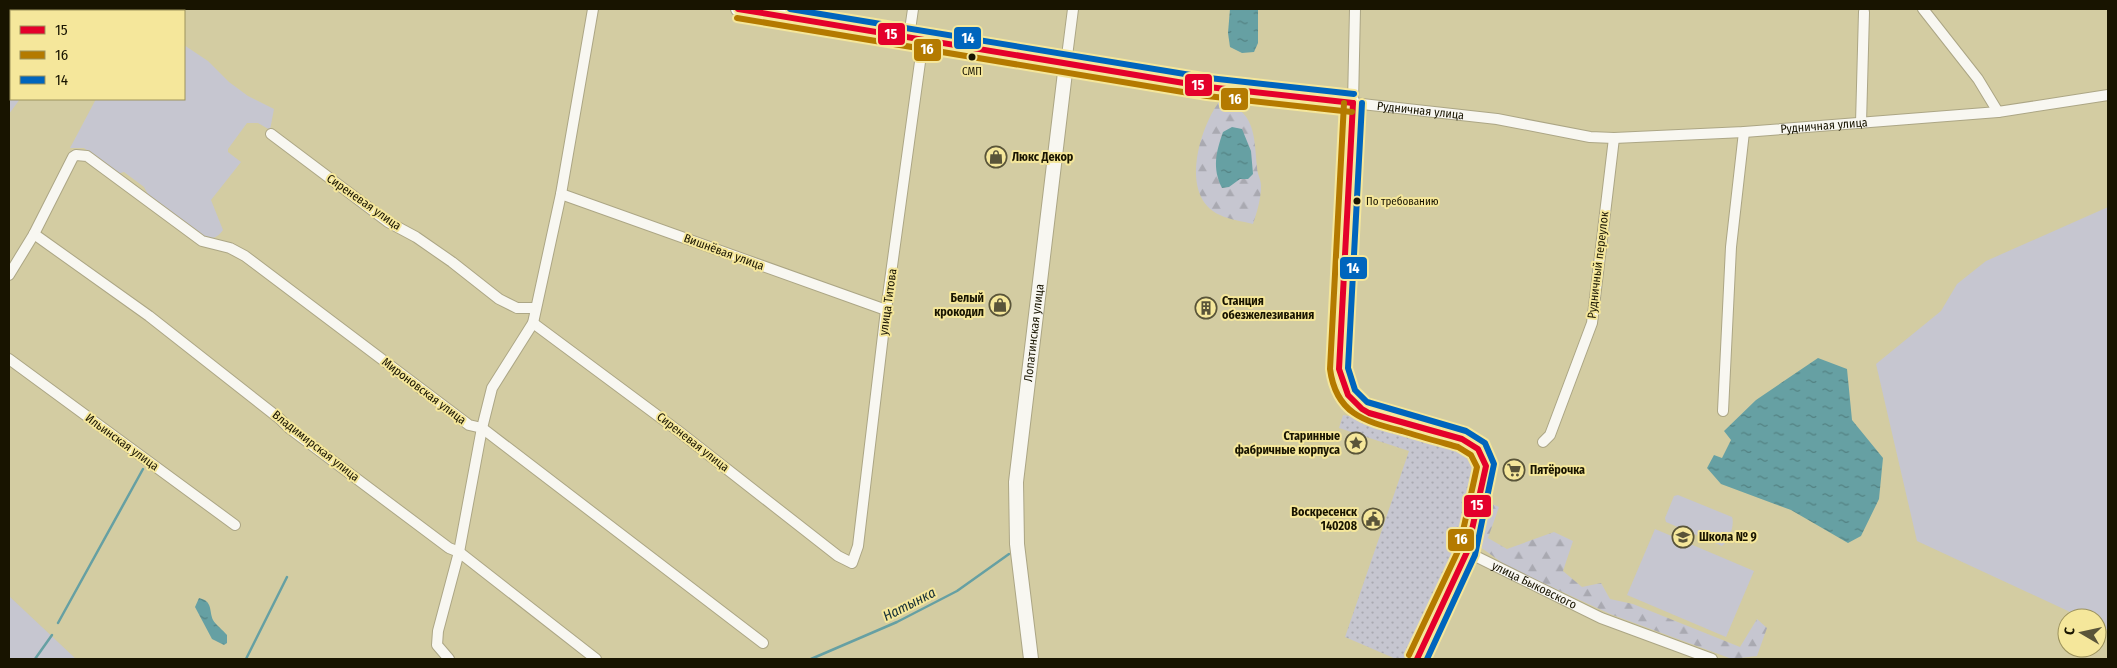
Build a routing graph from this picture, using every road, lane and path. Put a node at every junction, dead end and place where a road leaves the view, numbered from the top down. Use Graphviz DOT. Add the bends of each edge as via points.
graph roads {
  1 [pos="593,9"];
  2 [pos="738,9"];
  3 [pos="913,9"];
  4 [pos="1073,9"];
  5 [pos="1355,9"];
  6 [pos="1923,9"];
  7 [pos="1864,12"];
  8 [pos="909,37"];
  9 [pos="924,40"];
  10 [pos="1066,64"];
  11 [pos="2108,95"];
  12 [pos="1353,103"];
  13 [pos="1998,112"];
  14 [pos="1861,123"];
  15 [pos="1744,132"];
  16 [pos="271,134"];
  17 [pos="1614,138"];
  18 [pos="561,194"];
  19 [pos="34,234"];
  20 [pos="9,275"];
  21 [pos="535,308"];
  22 [pos="886,310"];
  23 [pos="533,323"];
  24 [pos="9,359"];
  25 [pos="1723,411"];
  26 [pos="482,428"];
  27 [pos="1544,442"];
  28 [pos="236,525"];
  29 [pos="459,552"];
  30 [pos="1467,552"];
  31 [pos="852,563"];
  32 [pos="763,643"];
  33 [pos="448,659"];
  34 [pos="596,659"];
  35 [pos="1031,659"];
  36 [pos="1417,659"];
  37 [pos="1712,659"];
  1 -- 18 [label="street"];
  2 -- 8 [label="street, Рудничная улица"];
  3 -- 8 [label="street"];
  4 -- 10 [label="street, Лопатинская улица"];
  5 -- 12 [label="street"];
  6 -- 13 [label="street" via="1978,80"];
  7 -- 14 [label="street"];
  8 -- 9 [label="street, Рудничная улица"];
  9 -- 10 [label="street, Рудничная улица"];
  9 -- 22 [label="street, улица Титова"];
  10 -- 12 [label="street, Рудничная улица" via="1208,87"];
  10 -- 35 [label="street, Лопатинская улица" via="1016,482 1017,544"];
  11 -- 13 [label="street, Рудничная улица"];
  12 -- 17 [label="street, Рудничная улица"];
  12 -- 30 [label="street" via="1339,369 1341,384 1357,406 1369,413 1462,439 1478,448 1486,466"];
  13 -- 14 [label="street, Рудничная улица"];
  14 -- 15 [label="street, Рудничная улица"];
  15 -- 17 [label="street, Рудничная улица"];
  15 -- 25 [label="street" via="1731,247"];
  16 -- 21 [label="street, Сиреневая улица" via="388,222 416,237 499,299 518,308"];
  17 -- 27 [label="street, Рудничный переулок" via="1592,322 1550,436"];
  18 -- 21 [label="street"];
  18 -- 22 [label="street, Вишнёвая улица"];
  19 -- 20 [label="street"];
  19 -- 26 [label="street, Мироновская улица" via="76,155 87,156 202,241 238,251 469,425"];
  19 -- 29 [label="street, Владимирская улица" via="149,316 289,428 449,548"];
  21 -- 23 [label="street"];
  22 -- 31 [label="street, улица Титова" via="858,546"];
  23 -- 26 [label="street" via="492,388"];
  23 -- 31 [label="street, Сиреневая улица" via="838,556"];
  24 -- 28 [label="street, Ильинская улица"];
  26 -- 29 [label="street"];
  26 -- 32 [label="street, Мироновская улица"];
  29 -- 33 [label="street" via="438,631 437,645"];
  29 -- 34 [label="street, Владимирская улица"];
  30 -- 36 [label="street"];
  30 -- 37 [label="street, улица Быковского" via="1601,618"];
}
